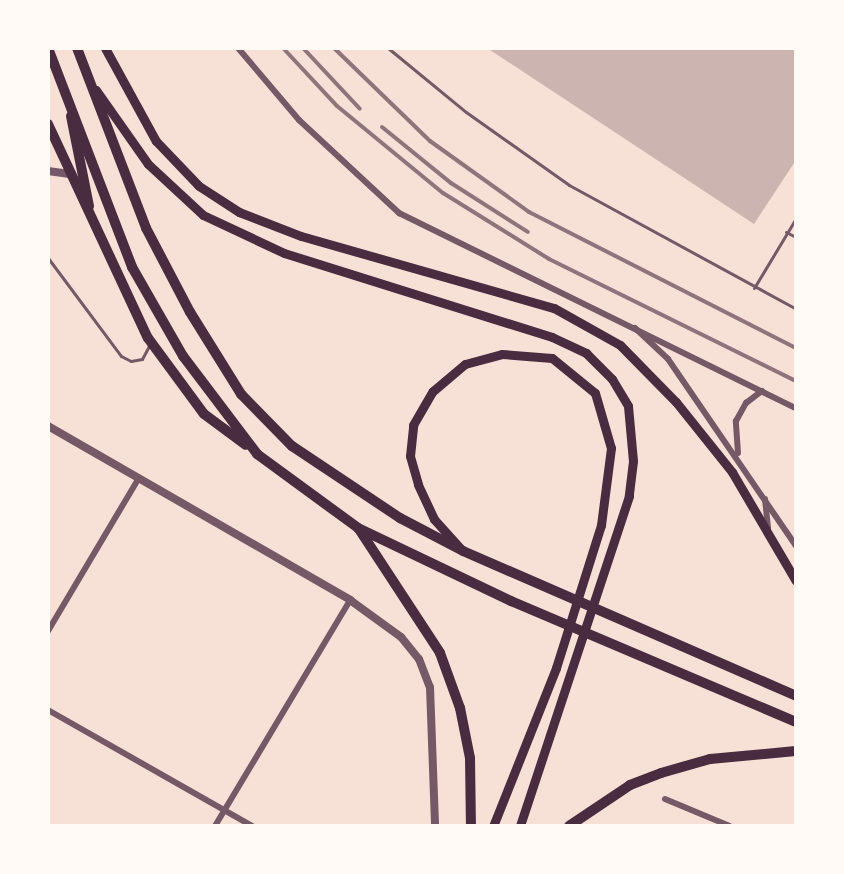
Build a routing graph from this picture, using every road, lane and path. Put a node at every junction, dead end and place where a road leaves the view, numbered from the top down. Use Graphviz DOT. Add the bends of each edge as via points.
graph roads {
  1 [pos="48,48"];
  2 [pos="77,48"];
  3 [pos="105,48"];
  4 [pos="238,48"];
  5 [pos="388,48"];
  6 [pos="89,81"];
  7 [pos="67,91"];
  8 [pos="48,124"];
  9 [pos="48,171"];
  10 [pos="70,174"];
  11 [pos="796,218"];
  12 [pos="786,232"];
  13 [pos="96,235"];
  14 [pos="796,237"];
  15 [pos="48,258"];
  16 [pos="754,288"];
  17 [pos="796,309"];
  18 [pos="629,322"];
  19 [pos="148,338"];
  20 [pos="762,391"];
  21 [pos="796,408"];
  22 [pos="48,426"];
  23 [pos="257,454"];
  24 [pos="741,460"];
  25 [pos="139,478"];
  26 [pos="764,496"];
  27 [pos="358,528"];
  28 [pos="769,535"];
  29 [pos="796,546"];
  30 [pos="463,551"];
  31 [pos="796,581"];
  32 [pos="350,600"];
  33 [pos="48,631"];
  34 [pos="796,696"];
  35 [pos="48,710"];
  36 [pos="796,722"];
  37 [pos="796,751"];
  38 [pos="665,799"];
  39 [pos="225,809"];
  40 [pos="215,826"];
  41 [pos="252,826"];
  42 [pos="435,826"];
  43 [pos="471,826"];
  44 [pos="493,826"];
  45 [pos="520,826"];
  46 [pos="569,826"];
  47 [pos="730,826"];
  1 -- 7 [label="highway"];
  2 -- 6 [label="highway"];
  3 -- 28 [label="main road" via="156,141 199,186 239,212 301,236 554,308 620,345 676,402 732,472"];
  4 -- 18 [label="street" via="299,120 399,213"];
  5 -- 16 [label="lane" via="569,185"];
  6 -- 30 [label="highway" via="146,228 241,394 292,446 400,518"];
  6 -- 45 [label="main road" via="170,188 229,230 586,353 612,379 628,406 633,461 629,496"];
  7 -- 13 [label="highway"];
  7 -- 23 [label="highway" via="132,267 183,356"];
  8 -- 10 [label="highway"];
  9 -- 10 [label="street"];
  10 -- 13 [label="highway"];
  11 -- 12 [label="lane"];
  12 -- 14 [label="lane"];
  12 -- 16 [label="lane"];
  13 -- 19 [label="highway"];
  15 -- 19 [label="lane" via="121,356 142,359 149,351"];
  16 -- 17 [label="lane"];
  18 -- 20 [label="street"];
  18 -- 24 [label="street" via="668,359"];
  19 -- 23 [label="highway" via="204,414"];
  20 -- 21 [label="street"];
  20 -- 24 [label="street" via="746,403 736,421 734,441"];
  22 -- 25 [label="street"];
  23 -- 27 [label="highway"];
  24 -- 26 [label="street"];
  25 -- 32 [label="street"];
  25 -- 33 [label="street"];
  26 -- 28 [label="street"];
  26 -- 29 [label="street"];
  27 -- 36 [label="highway" via="511,601"];
  27 -- 43 [label="highway" via="440,653 470,758"];
  28 -- 31 [label="main road"];
  30 -- 34 [label="highway"];
  30 -- 44 [label="main road" via="434,519 418,484 410,456 413,425 433,391 465,364 502,354 552,358 595,393 611,448 601,525 556,668"];
  32 -- 39 [label="street"];
  32 -- 42 [label="street" via="401,637 419,659 430,687"];
  35 -- 39 [label="street"];
  37 -- 46 [label="highway" via="710,759 661,773 630,785"];
  38 -- 47 [label="street"];
  39 -- 40 [label="street"];
  39 -- 41 [label="street"];
}
